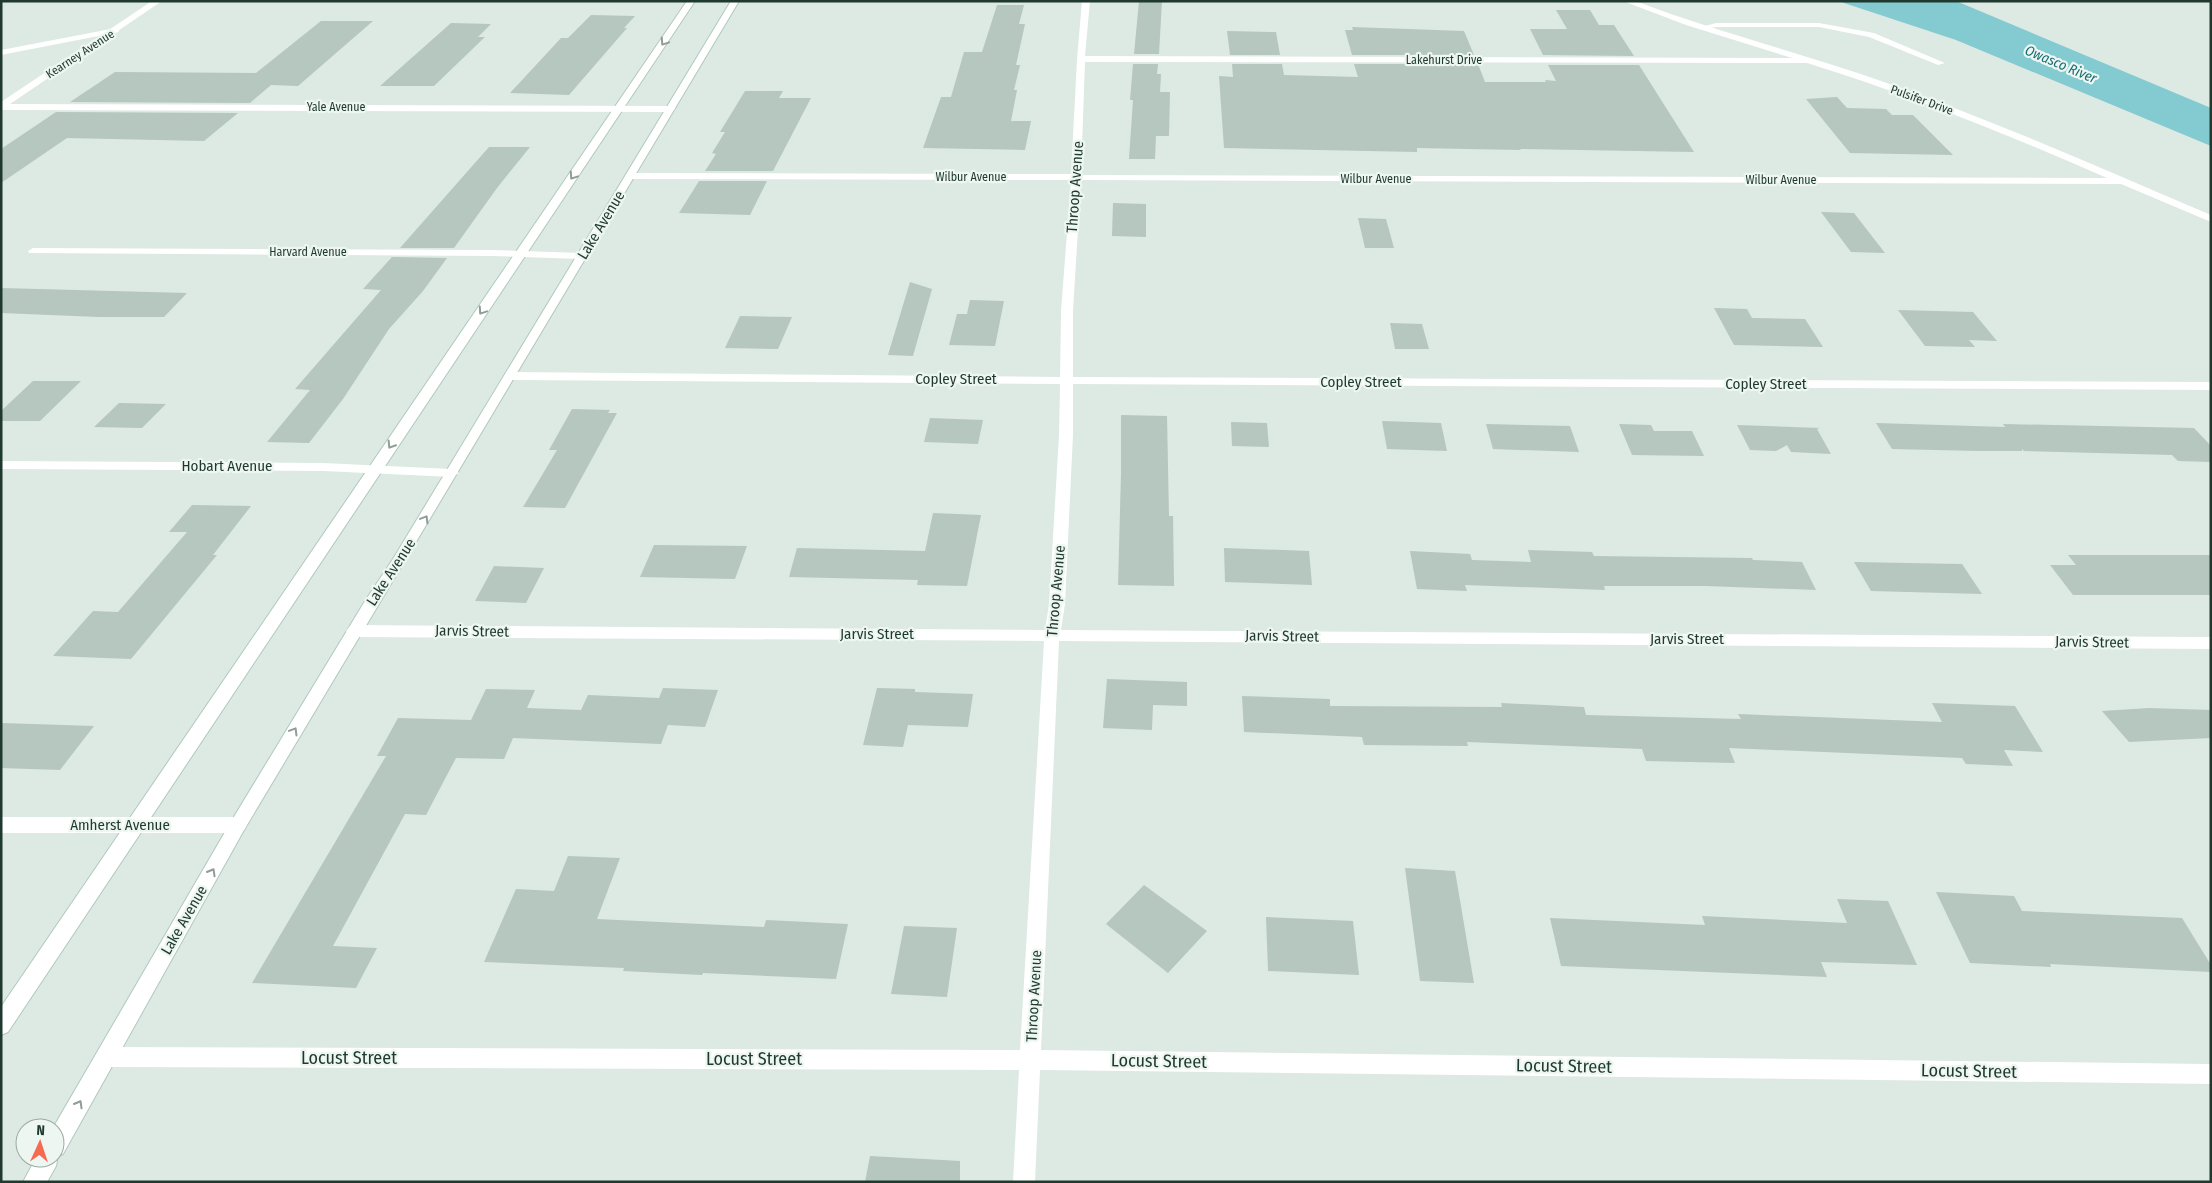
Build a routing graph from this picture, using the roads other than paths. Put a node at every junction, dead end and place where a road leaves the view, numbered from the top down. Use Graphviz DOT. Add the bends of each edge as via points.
graph roads {
  1 [pos="158,1"];
  2 [pos="692,1"];
  3 [pos="735,1"];
  4 [pos="1086,1"];
  5 [pos="1626,1"];
  6 [pos="1702,28"];
  7 [pos="116,30"];
  8 [pos="1,53"];
  9 [pos="1081,59"];
  10 [pos="1806,60"];
  11 [pos="1941,63"];
  12 [pos="1,106"];
  13 [pos="620,109"];
  14 [pos="670,109"];
  15 [pos="630,176"];
  16 [pos="1076,178"];
  17 [pos="2122,181"];
  18 [pos="2211,219"];
  19 [pos="32,251"];
  20 [pos="520,255"];
  21 [pos="582,256"];
  22 [pos="511,376"];
  23 [pos="1066,379"];
  24 [pos="2211,386"];
  25 [pos="1,465"];
  26 [pos="377,469"];
  27 [pos="452,473"];
  28 [pos="354,630"];
  29 [pos="1052,635"];
  30 [pos="2211,643"];
  31 [pos="138,824"];
  32 [pos="1,825"];
  33 [pos="238,825"];
  34 [pos="1,1025"];
  35 [pos="106,1057"];
  36 [pos="1032,1060"];
  37 [pos="2211,1074"];
  38 [pos="65,1129"];
  39 [pos="42,1168"];
  40 [pos="34,1182"];
  41 [pos="1024,1182"];
  1 -- 7 [label="street, Kearney Avenue"];
  2 -- 13 [label="street, one-way"];
  3 -- 14 [label="street, Lake Avenue"];
  4 -- 9 [label="street, Throop Avenue"];
  5 -- 6 [label="street, Pulsifer Drive"];
  6 -- 10 [label="street, Pulsifer Drive"];
  6 -- 11 [label="street" via="1716,25 1819,25 1871,35"];
  7 -- 8 [label="street"];
  7 -- 12 [label="street, Kearney Avenue"];
  9 -- 10 [label="street, Lakehurst Drive"];
  9 -- 16 [label="street, Throop Avenue"];
  10 -- 17 [label="street, Pulsifer Drive" via="1986,123"];
  12 -- 13 [label="street, Yale Avenue"];
  13 -- 14 [label="street, Yale Avenue"];
  13 -- 20 [label="street, one-way"];
  14 -- 15 [label="street, Lake Avenue"];
  15 -- 16 [label="street, Wilbur Avenue"];
  15 -- 21 [label="street, Lake Avenue"];
  16 -- 17 [label="street, Wilbur Avenue"];
  16 -- 23 [label="street, Throop Avenue"];
  17 -- 18 [label="street, Pulsifer Drive"];
  19 -- 20 [label="street, Harvard Avenue"];
  20 -- 21 [label="street, Harvard Avenue"];
  20 -- 26 [label="street, one-way"];
  21 -- 22 [label="street, Lake Avenue"];
  22 -- 23 [label="street, Copley Street"];
  22 -- 27 [label="street, Lake Avenue"];
  23 -- 24 [label="street, Copley Street"];
  23 -- 29 [label="street, Throop Avenue" via="1057,604"];
  25 -- 26 [label="street, Hobart Avenue"];
  26 -- 27 [label="street, Hobart Avenue"];
  26 -- 31 [label="street"];
  28 -- 27 [label="street, Lake Avenue, one-way"];
  28 -- 29 [label="street, Jarvis Street"];
  33 -- 28 [label="street, Lake Avenue, one-way"];
  29 -- 30 [label="street, Jarvis Street"];
  29 -- 36 [label="street, Throop Avenue"];
  31 -- 32 [label="street, Amherst Avenue"];
  31 -- 33 [label="street, Amherst Avenue"];
  31 -- 34 [label="street"];
  35 -- 33 [label="street, Lake Avenue, one-way"];
  35 -- 36 [label="street, Locust Street"];
  38 -- 35 [label="street, Lake Avenue, one-way"];
  36 -- 37 [label="street, Locust Street"];
  36 -- 41 [label="street, Throop Avenue"];
  39 -- 40 [label="street"];
}
